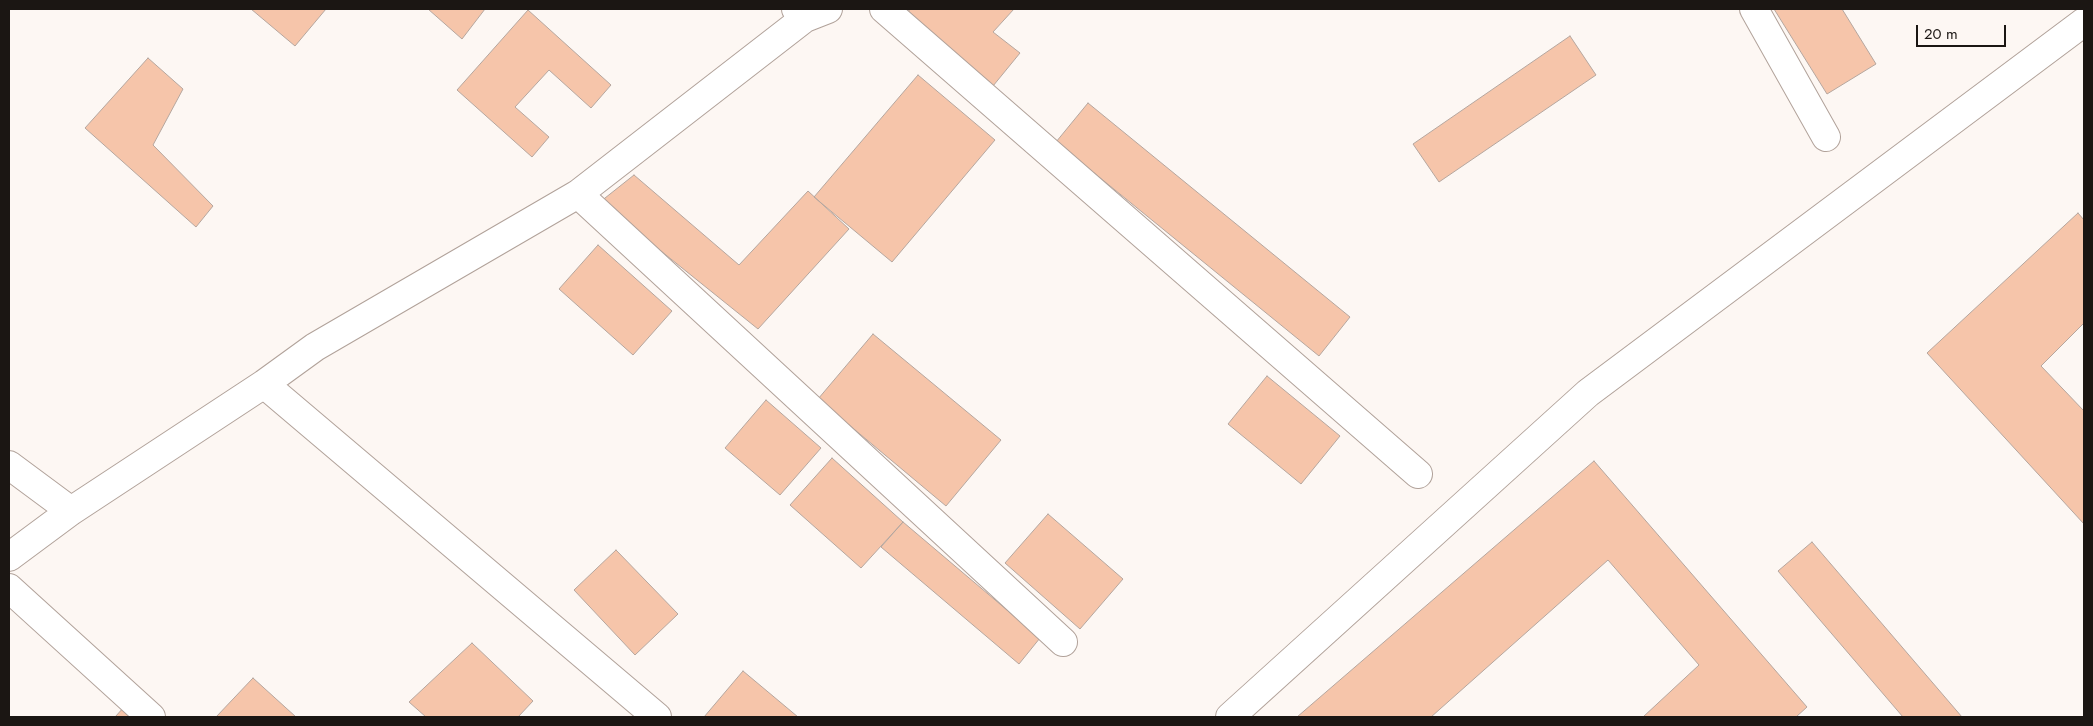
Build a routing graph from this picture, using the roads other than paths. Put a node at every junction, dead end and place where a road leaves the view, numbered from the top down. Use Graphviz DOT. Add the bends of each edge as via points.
graph roads {
  1 [pos="884,9"];
  2 [pos="1754,9"];
  3 [pos="810,12"];
  4 [pos="2084,22"];
  5 [pos="1826,137"];
  6 [pos="578,194"];
  7 [pos="264,384"];
  8 [pos="9,465"];
  9 [pos="1418,474"];
  10 [pos="71,511"];
  11 [pos="9,558"];
  12 [pos="9,588"];
  13 [pos="1063,642"];
  14 [pos="151,717"];
  15 [pos="657,717"];
  16 [pos="1230,717"];
  1 -- 9 [label="street"];
  2 -- 5 [label="street"];
  3 -- 6 [label="street"];
  4 -- 16 [label="street" via="1588,393"];
  6 -- 7 [label="street" via="315,347"];
  6 -- 13 [label="street"];
  7 -- 10 [label="street"];
  7 -- 15 [label="street"];
  8 -- 10 [label="street"];
  10 -- 11 [label="street"];
  12 -- 14 [label="street"];
}
